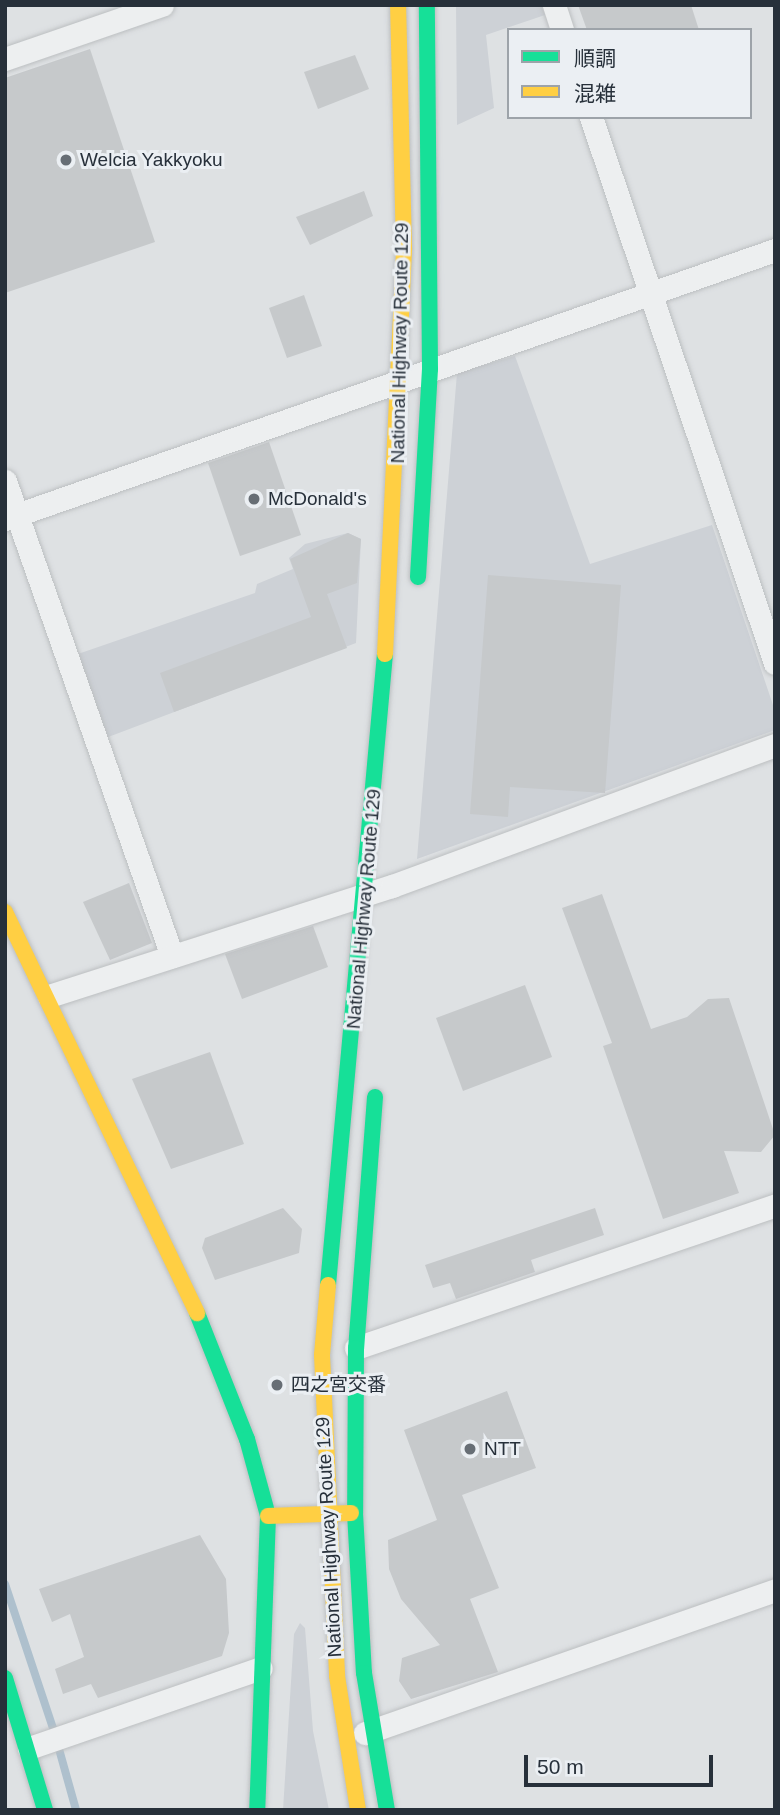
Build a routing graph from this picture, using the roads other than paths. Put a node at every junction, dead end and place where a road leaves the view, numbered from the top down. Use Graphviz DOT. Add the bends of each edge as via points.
graph roads {
  1 [pos="162,5"];
  2 [pos="398,5"];
  3 [pos="427,5"];
  4 [pos="554,5"];
  5 [pos="561,28"];
  6 [pos="5,59"];
  7 [pos="592,119"];
  8 [pos="775,250"];
  9 [pos="649,292"];
  10 [pos="430,369"];
  11 [pos="401,380"];
  12 [pos="5,481"];
  13 [pos="11,517"];
  14 [pos="416,598"];
  15 [pos="775,663"];
  16 [pos="775,745"];
  17 [pos="394,860"];
  18 [pos="365,894"];
  19 [pos="391,897"];
  20 [pos="5,912"];
  21 [pos="172,956"];
  22 [pos="49,996"];
  23 [pos="376,1074"];
  24 [pos="775,1205"];
  25 [pos="356,1348"];
  26 [pos="355,1513"];
  27 [pos="327,1514"];
  28 [pos="268,1516"];
  29 [pos="775,1590"];
  30 [pos="261,1668"];
  31 [pos="5,1678"];
  32 [pos="373,1730"];
  33 [pos="345,1739"];
  34 [pos="29,1748"];
  35 [pos="45,1810"];
  36 [pos="257,1810"];
  37 [pos="358,1810"];
  38 [pos="387,1810"];
  1 -- 6 [label="street"];
  2 -- 11 [label="main road, National Highway Route 129"];
  3 -- 10 [label="main road, National Highway Route 129"];
  4 -- 5 [label="street"];
  7 -- 9 [label="street"];
  8 -- 9 [label="street"];
  9 -- 10 [label="street"];
  9 -- 15 [label="street"];
  10 -- 11 [label="street"];
  10 -- 14 [label="main road, National Highway Route 129"];
  11 -- 13 [label="street"];
  11 -- 18 [label="main road, National Highway Route 129" via="394,550"];
  12 -- 13 [label="street"];
  13 -- 21 [label="street"];
  16 -- 19 [label="street"];
  17 -- 19 [label="main road, National Highway Route 129"];
  18 -- 19 [label="street"];
  18 -- 21 [label="street"];
  18 -- 27 [label="main road, National Highway Route 129" via="322,1355"];
  20 -- 22 [label="main road"];
  21 -- 22 [label="street"];
  22 -- 28 [label="main road" via="218,1357"];
  23 -- 25 [label="main road, National Highway Route 129"];
  24 -- 25 [label="street"];
  25 -- 26 [label="main road, National Highway Route 129"];
  26 -- 27 [label="main road"];
  26 -- 32 [label="main road, National Highway Route 129"];
  27 -- 28 [label="main road"];
  27 -- 33 [label="main road, National Highway Route 129"];
  28 -- 30 [label="main road"];
  29 -- 32 [label="street"];
  30 -- 34 [label="street"];
  30 -- 36 [label="main road"];
  31 -- 34 [label="main road"];
  32 -- 33 [label="street"];
  32 -- 38 [label="main road, National Highway Route 129"];
  33 -- 37 [label="main road, National Highway Route 129"];
  34 -- 35 [label="main road"];
}
